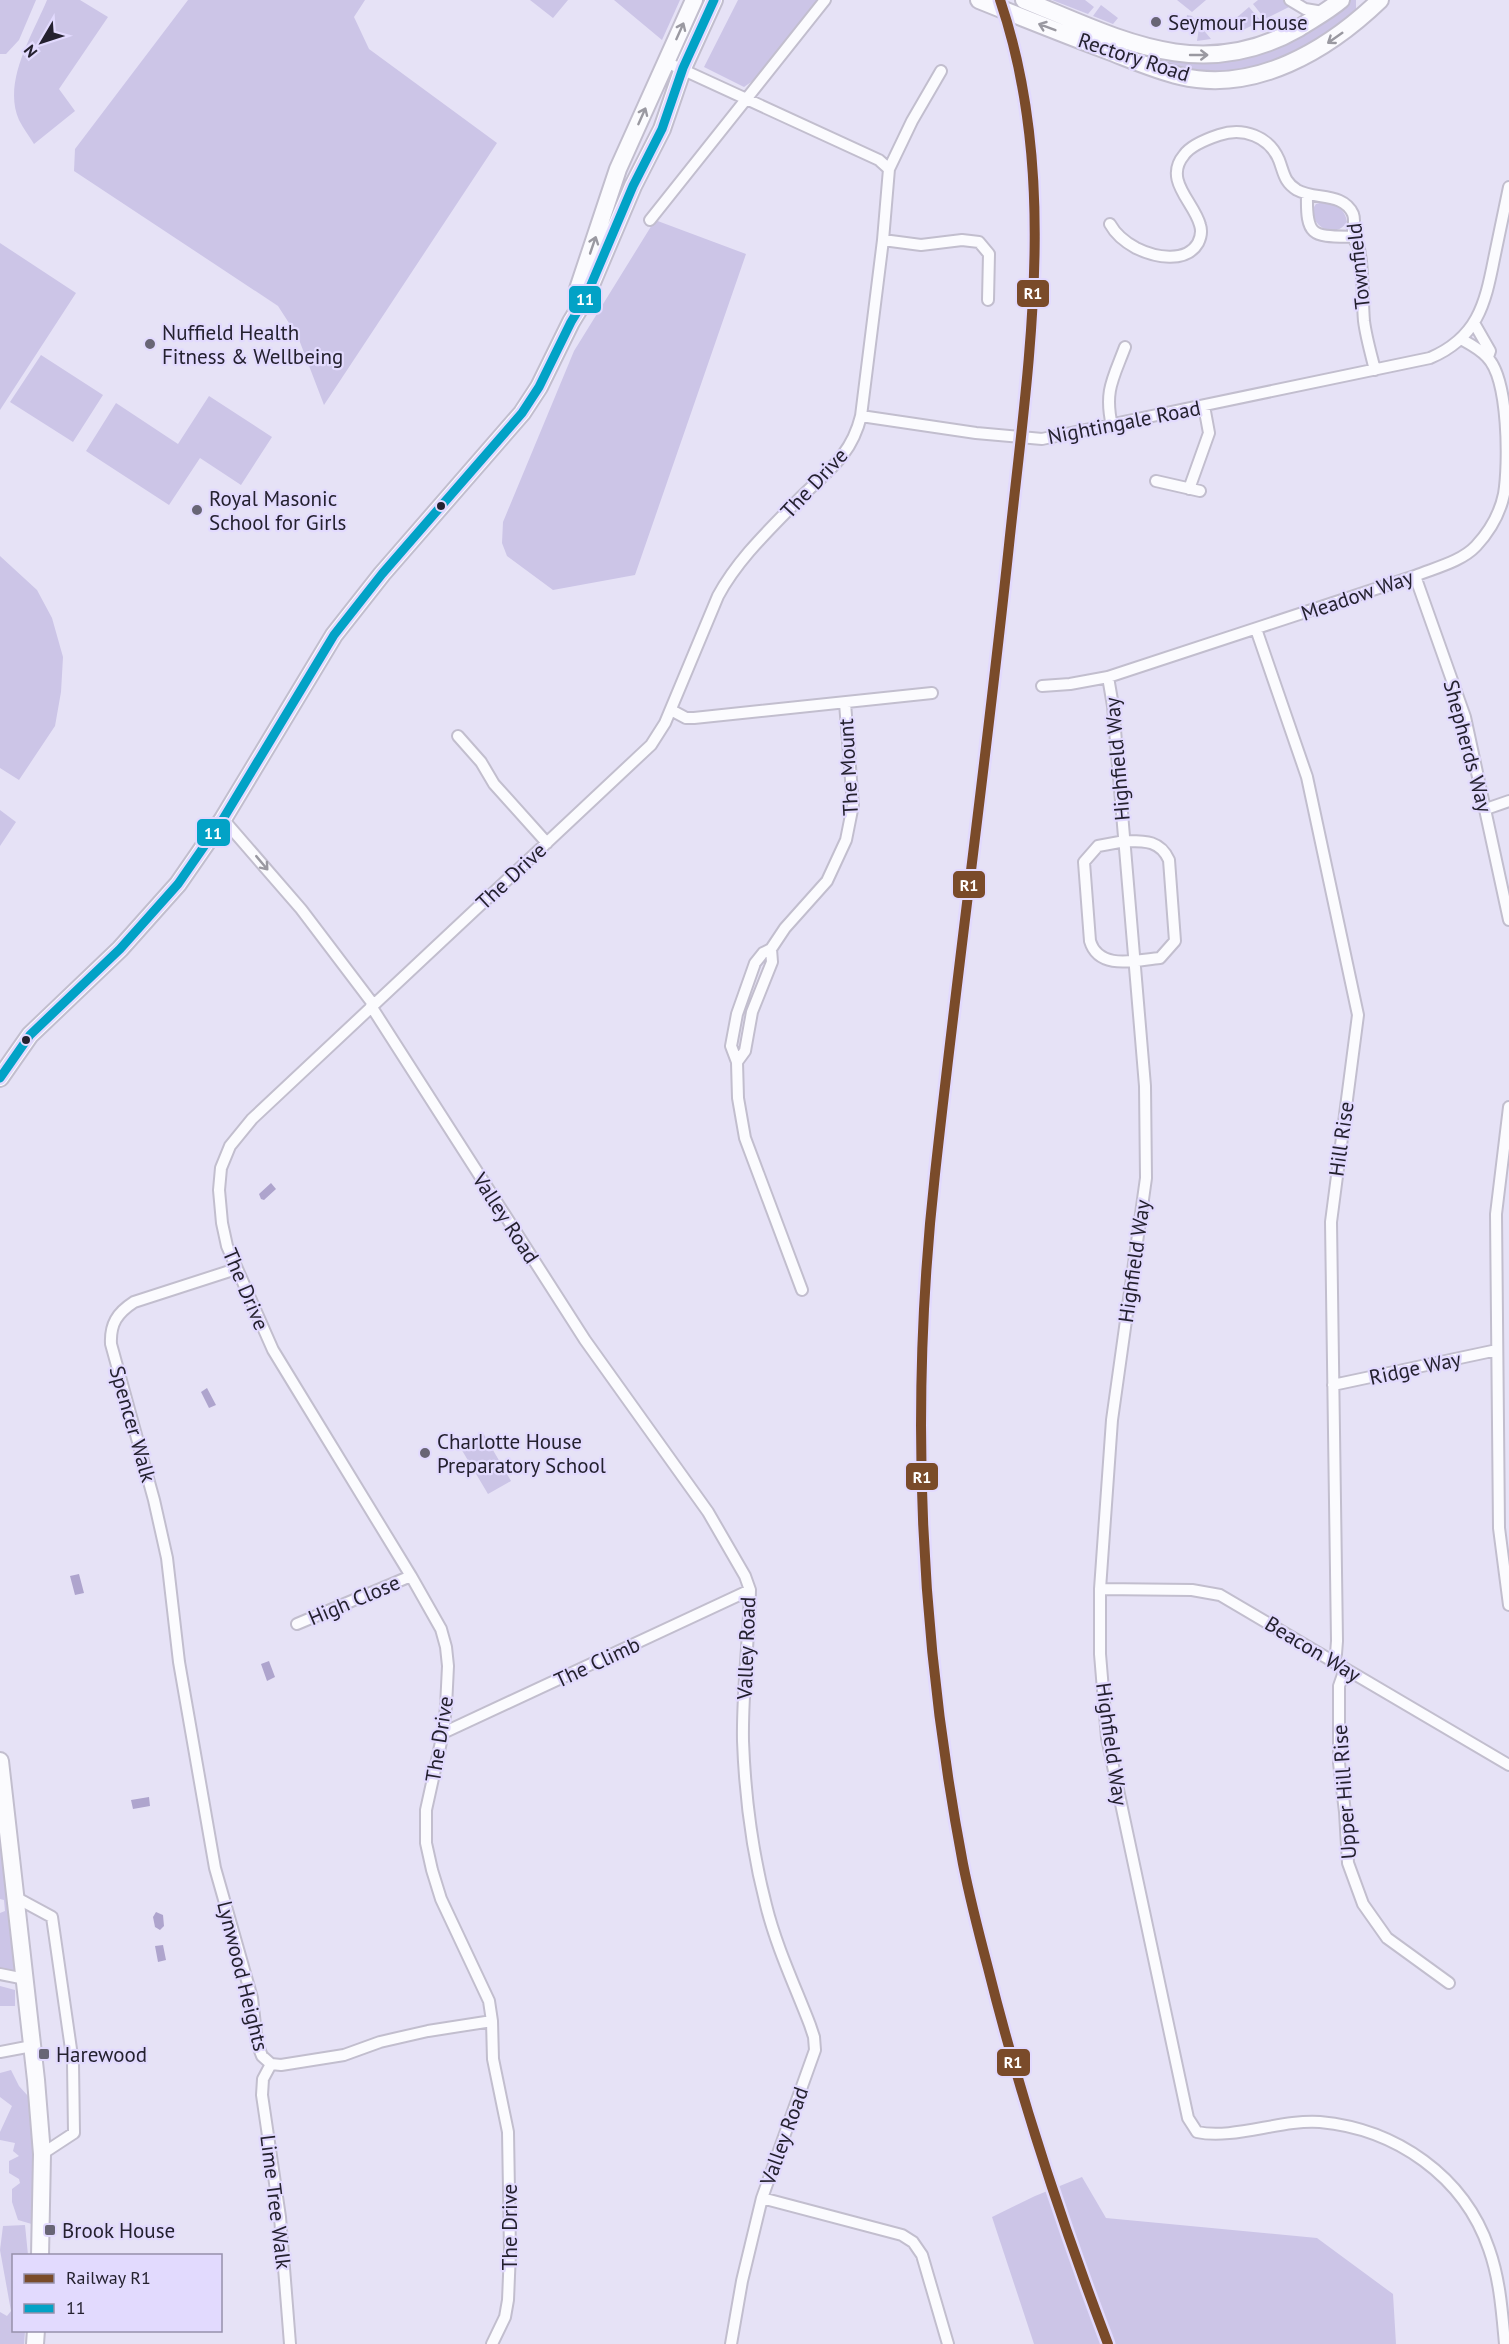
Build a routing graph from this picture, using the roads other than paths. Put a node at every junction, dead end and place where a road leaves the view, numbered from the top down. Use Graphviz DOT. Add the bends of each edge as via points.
graph roads {
  1 [pos="694,0"];
  2 [pos="714,0"];
  3 [pos="825,0"];
  4 [pos="979,0"];
  5 [pos="1024,0"];
  6 [pos="1290,0"];
  7 [pos="1341,0"];
  8 [pos="1380,0"];
  9 [pos="1325,12"];
  10 [pos="666,62"];
  11 [pos="683,68"];
  12 [pos="941,71"];
  13 [pos="747,98"];
  14 [pos="889,169"];
  15 [pos="1509,187"];
  16 [pos="1307,195"];
  17 [pos="650,220"];
  18 [pos="1110,224"];
  19 [pos="1353,237"];
  20 [pos="883,240"];
  21 [pos="988,300"];
  22 [pos="571,322"];
  23 [pos="1474,323"];
  24 [pos="1461,339"];
  25 [pos="1125,347"];
  26 [pos="1488,357"];
  27 [pos="1375,370"];
  28 [pos="1204,406"];
  29 [pos="861,416"];
  30 [pos="1112,426"];
  31 [pos="1156,481"];
  32 [pos="1415,576"];
  33 [pos="1256,629"];
  34 [pos="1108,677"];
  35 [pos="1042,686"];
  36 [pos="933,693"];
  37 [pos="845,704"];
  38 [pos="671,710"];
  39 [pos="458,736"];
  40 [pos="1509,801"];
  41 [pos="1486,809"];
  42 [pos="223,819"];
  43 [pos="1125,841"];
  44 [pos="547,843"];
  45 [pos="1509,920"];
  46 [pos="1135,961"];
  47 [pos="372,1005"];
  48 [pos="0,1078"];
  49 [pos="1509,1107"];
  50 [pos="1504,1177"];
  51 [pos="236,1269"];
  52 [pos="802,1290"];
  53 [pos="1497,1350"];
  54 [pos="1333,1385"];
  55 [pos="411,1576"];
  56 [pos="1100,1589"];
  57 [pos="750,1590"];
  58 [pos="1509,1605"];
  59 [pos="297,1624"];
  60 [pos="179,1662"];
  61 [pos="1333,1662"];
  62 [pos="1346,1669"];
  63 [pos="443,1733"];
  64 [pos="0,1761"];
  65 [pos="1509,1765"];
  66 [pos="15,1897"];
  67 [pos="0,1974"];
  68 [pos="25,1979"];
  69 [pos="1449,1983"];
  70 [pos="492,2021"];
  71 [pos="32,2046"];
  72 [pos="0,2052"];
  73 [pos="271,2064"];
  74 [pos="42,2154"];
  75 [pos="762,2198"];
  76 [pos="40,2254"];
  77 [pos="1504,2288"];
  78 [pos="290,2344"];
  79 [pos="492,2344"];
  80 [pos="731,2344"];
  81 [pos="948,2344"];
  82 [pos="1505,2344"];
  10 -- 1 [label="main road, one-way"];
  2 -- 11 [label="main road"];
  3 -- 13 [label="street"];
  8 -- 4 [label="main road, Rectory Road, one-way" via="1340,35 1301,59 1254,75 1223,79 1181,76 1151,67"];
  5 -- 9 [label="main road, Rectory Road, one-way" via="1162,51 1194,56 1243,51 1280,38"];
  6 -- 9 [label="street" via="1305,9"];
  7 -- 9 [label="main road, Rectory Road"];
  10 -- 11 [label="street"];
  22 -- 10 [label="main road, one-way" via="618,169"];
  11 -- 13 [label="street"];
  11 -- 22 [label="main road" via="662,129"];
  12 -- 14 [label="street"];
  13 -- 14 [label="street" via="879,159"];
  13 -- 17 [label="street"];
  14 -- 20 [label="street"];
  15 -- 23 [label="street, Nightingale Road" via="1487,294"];
  16 -- 18 [label="street" via="1286,180 1279,159 1261,139 1246,132 1230,132 1189,150 1178,165 1178,182 1200,225 1199,240 1190,252 1170,256 1142,251 1117,234"];
  16 -- 19 [label="street, Townfield" via="1334,198 1344,204 1354,217"];
  16 -- 19 [label="street" via="1308,223 1315,232"];
  19 -- 27 [label="street, Townfield" via="1359,249 1365,324"];
  20 -- 21 [label="street" via="921,245 979,242 989,254"];
  20 -- 29 [label="street"];
  22 -- 42 [label="main road" via="522,412 334,635"];
  23 -- 24 [label="street, Nightingale Road"];
  23 -- 26 [label="street, Meadow Way" via="1490,351"];
  24 -- 26 [label="street"];
  24 -- 27 [label="street, Nightingale Road" via="1430,358"];
  25 -- 30 [label="street" via="1108,393"];
  26 -- 32 [label="street, Meadow Way" via="1501,386 1508,425 1508,465 1501,507 1474,548"];
  27 -- 28 [label="street, Nightingale Road"];
  28 -- 30 [label="street, Nightingale Road"];
  28 -- 31 [label="street" via="1209,433 1194,490"];
  29 -- 30 [label="street, Nightingale Road" via="1042,439"];
  29 -- 38 [label="street, The Drive" via="849,449 740,561 726,581"];
  32 -- 33 [label="street, Meadow Way"];
  32 -- 41 [label="street, Shepherds Way" via="1465,717"];
  33 -- 34 [label="street, Meadow Way"];
  33 -- 54 [label="street, Hill Rise" via="1307,777 1358,1015 1331,1222"];
  34 -- 35 [label="street, Meadow Way"];
  34 -- 43 [label="street, Highfield Way"];
  36 -- 37 [label="street"];
  37 -- 38 [label="street" via="694,718"];
  37 -- 52 [label="street, The Mount" via="853,805 846,840 827,881 755,963 742,997 731,1046 737,1062 745,1138"];
  38 -- 44 [label="street, The Drive" via="651,745"];
  39 -- 44 [label="street" via="494,784"];
  40 -- 41 [label="street"];
  41 -- 45 [label="street, Shepherds Way"];
  42 -- 47 [label="street, Valley Road, one-way" via="301,909"];
  42 -- 48 [label="main road" via="178,884 120,949 30,1035"];
  43 -- 46 [label="street, Highfield Way"];
  43 -- 46 [label="street, Highfield Way" via="1152,842 1168,856 1176,936 1160,958"];
  43 -- 46 [label="street, Highfield Way" via="1098,846 1086,858 1085,888 1092,946 1108,961"];
  44 -- 47 [label="street, The Drive"];
  46 -- 56 [label="street, Highfield Way" via="1145,1086 1146,1178 1112,1420"];
  47 -- 51 [label="street, The Drive" via="252,1119 224,1157 219,1190 222,1223"];
  47 -- 57 [label="street, Valley Road" via="585,1340 708,1512"];
  49 -- 50 [label="street"];
  50 -- 53 [label="street" via="1496,1214"];
  51 -- 55 [label="street, The Drive" via="273,1350"];
  51 -- 60 [label="street, Spencer Walk" via="134,1302 121,1311 110,1333 167,1558"];
  53 -- 54 [label="street, Ridge Way"];
  53 -- 58 [label="street" via="1499,1528"];
  54 -- 61 [label="street, Hill Rise" via="1337,1641"];
  55 -- 59 [label="street, High Close"];
  55 -- 63 [label="street, The Drive" via="441,1629 446,1647"];
  56 -- 61 [label="street, Beacon Way" via="1192,1590 1220,1595"];
  56 -- 77 [label="street, Highfield Way" via="1100,1654 1107,1738 1188,2118 1197,2132 1210,2135 1319,2122 1377,2133 1432,2166 1459,2194 1479,2226"];
  57 -- 63 [label="street, The Climb"];
  57 -- 75 [label="street, Valley Road" via="743,1739 754,1854 772,1924 810,2025 815,2050"];
  60 -- 73 [label="street, Lynwood Heights" via="215,1868 252,1998 259,2050"];
  61 -- 62 [label="street, Beacon Way"];
  62 -- 65 [label="street, Beacon Way"];
  62 -- 69 [label="street, Upper Hill Rise" via="1339,1686 1338,1752 1348,1863 1363,1904 1388,1938"];
  63 -- 70 [label="street, The Drive" via="426,1810 426,1843 441,1899 489,2001"];
  64 -- 66 [label="main road"];
  66 -- 68 [label="main road"];
  66 -- 74 [label="street" via="52,1917 73,2063 74,2133"];
  67 -- 68 [label="street"];
  68 -- 71 [label="main road"];
  70 -- 73 [label="street, Lynwood Heights" via="380,2042 344,2055"];
  70 -- 79 [label="street, The Drive" via="493,2059 508,2132 510,2252 505,2317"];
  71 -- 72 [label="street"];
  71 -- 74 [label="main road"];
  73 -- 78 [label="street, Lime Tree Walk" via="263,2079 262,2095 280,2217"];
  74 -- 76 [label="main road"];
  75 -- 80 [label="street, Valley Road"];
  75 -- 81 [label="street" via="902,2235 913,2242 922,2255"];
  77 -- 82 [label="street, Highfield Way"];
}
